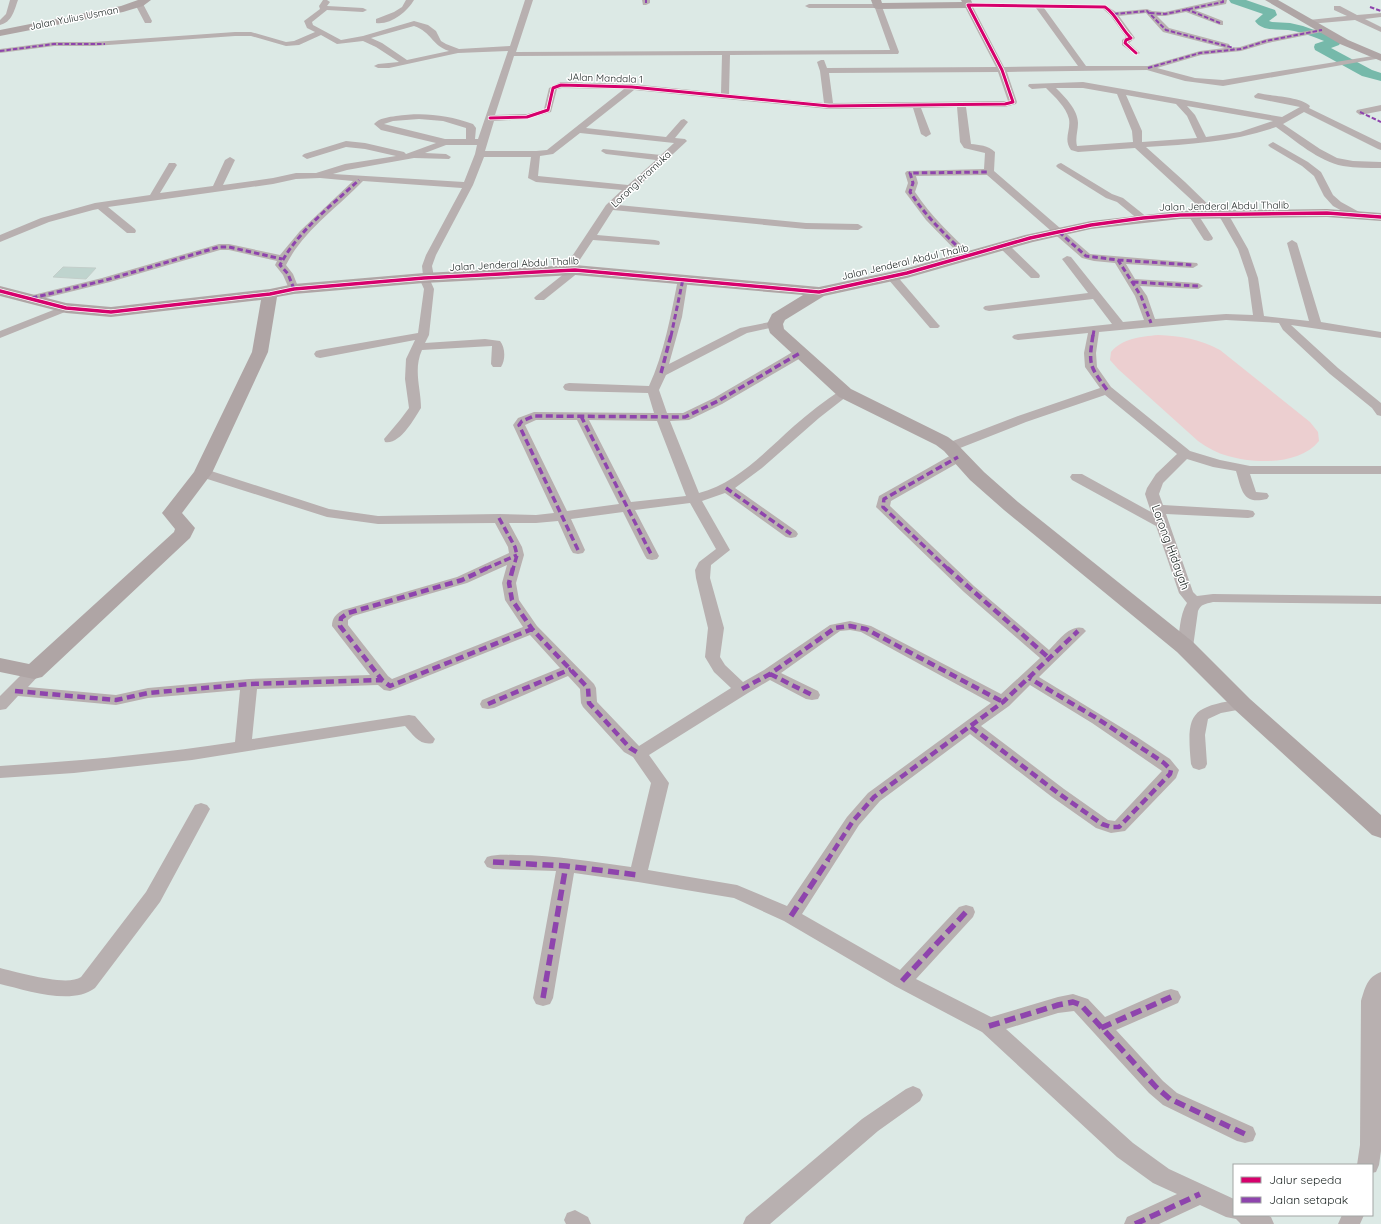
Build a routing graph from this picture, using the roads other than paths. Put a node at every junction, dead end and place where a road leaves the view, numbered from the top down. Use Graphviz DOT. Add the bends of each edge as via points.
graph roads {
  1 [pos="14,0"];
  2 [pos="328,0"];
  3 [pos="410,0"];
  4 [pos="529,0"];
  5 [pos="1223,0"];
  6 [pos="1270,0"];
  7 [pos="143,2"];
  8 [pos="967,2"];
  9 [pos="877,3"];
  10 [pos="809,6"];
  11 [pos="1038,6"];
  12 [pos="1370,7"];
  13 [pos="1337,8"];
  14 [pos="324,9"];
  15 [pos="1186,9"];
  16 [pos="363,10"];
  17 [pos="1381,11"];
  18 [pos="1150,13"];
  19 [pos="1114,14"];
  20 [pos="1381,15"];
  21 [pos="1356,18"];
  22 [pos="148,21"];
  23 [pos="379,21"];
  24 [pos="0,23"];
  25 [pos="1220,23"];
  26 [pos="1312,29"];
  27 [pos="1381,30"];
  28 [pos="322,32"];
  29 [pos="0,33"];
  30 [pos="364,38"];
  31 [pos="1236,49"];
  32 [pos="0,51"];
  33 [pos="458,51"];
  34 [pos="511,51"];
  35 [pos="818,52"];
  36 [pos="726,53"];
  37 [pos="1136,53"];
  38 [pos="1379,58"];
  39 [pos="900,61"];
  40 [pos="406,63"];
  41 [pos="378,66"];
  42 [pos="1148,68"];
  43 [pos="1084,69"];
  44 [pos="1002,70"];
  45 [pos="824,71"];
  46 [pos="1048,85"];
  47 [pos="1032,86"];
  48 [pos="632,87"];
  49 [pos="1120,91"];
  50 [pos="1258,96"];
  51 [pos="725,97"];
  52 [pos="1179,102"];
  53 [pos="961,104"];
  54 [pos="916,105"];
  55 [pos="829,106"];
  56 [pos="1303,108"];
  57 [pos="1381,108"];
  58 [pos="1360,112"];
  59 [pos="490,118"];
  60 [pos="1279,121"];
  61 [pos="684,122"];
  62 [pos="578,130"];
  63 [pos="926,134"];
  64 [pos="669,138"];
  65 [pos="1203,140"];
  66 [pos="470,141"];
  67 [pos="445,142"];
  68 [pos="482,142"];
  69 [pos="1138,145"];
  70 [pos="1273,145"];
  71 [pos="1381,147"];
  72 [pos="606,151"];
  73 [pos="480,154"];
  74 [pos="536,154"];
  75 [pos="307,156"];
  76 [pos="409,156"];
  77 [pos="446,157"];
  78 [pos="662,158"];
  79 [pos="230,160"];
  80 [pos="172,165"];
  81 [pos="1381,165"];
  82 [pos="1061,166"];
  83 [pos="989,172"];
  84 [pos="318,176"];
  85 [pos="359,180"];
  86 [pos="468,185"];
  87 [pos="218,188"];
  88 [pos="629,188"];
  89 [pos="153,197"];
  90 [pos="99,205"];
  91 [pos="610,207"];
  92 [pos="1218,214"];
  93 [pos="1194,215"];
  94 [pos="1357,215"];
  95 [pos="1381,217"];
  96 [pos="1143,218"];
  97 [pos="858,227"];
  98 [pos="131,231"];
  99 [pos="1059,232"];
  100 [pos="590,237"];
  101 [pos="1208,238"];
  102 [pos="0,239"];
  103 [pos="655,242"];
  104 [pos="1292,243"];
  105 [pos="1004,246"];
  106 [pos="968,257"];
  107 [pos="282,259"];
  108 [pos="1067,259"];
  109 [pos="1118,260"];
  110 [pos="1193,264"];
  111 [pos="572,270"];
  112 [pos="1035,276"];
  113 [pos="427,277"];
  114 [pos="892,277"];
  115 [pos="683,279"];
  116 [pos="1133,282"];
  117 [pos="1198,286"];
  118 [pos="294,289"];
  119 [pos="0,291"];
  120 [pos="819,292"];
  121 [pos="270,294"];
  122 [pos="1095,295"];
  123 [pos="540,298"];
  124 [pos="29,299"];
  125 [pos="66,308"];
  126 [pos="989,308"];
  127 [pos="1259,318"];
  128 [pos="1283,320"];
  129 [pos="1151,323"];
  130 [pos="775,324"];
  131 [pos="1316,324"];
  132 [pos="934,326"];
  133 [pos="1120,327"];
  134 [pos="1094,330"];
  135 [pos="0,335"];
  136 [pos="423,335"];
  137 [pos="1381,335"];
  138 [pos="1018,337"];
  139 [pos="417,348"];
  140 [pos="800,353"];
  141 [pos="320,354"];
  142 [pos="497,364"];
  143 [pos="661,373"];
  144 [pos="569,387"];
  145 [pos="653,390"];
  146 [pos="1106,390"];
  147 [pos="845,393"];
  148 [pos="1380,408"];
  149 [pos="581,416"];
  150 [pos="662,417"];
  151 [pos="390,439"];
  152 [pos="954,452"];
  153 [pos="1185,454"];
  154 [pos="1242,469"];
  155 [pos="1381,470"];
  156 [pos="203,472"];
  157 [pos="1077,477"];
  158 [pos="726,488"];
  159 [pos="1262,496"];
  160 [pos="694,498"];
  161 [pos="627,507"];
  162 [pos="1156,509"];
  163 [pos="1248,514"];
  164 [pos="561,516"];
  165 [pos="499,518"];
  166 [pos="1161,523"];
  167 [pos="791,534"];
  168 [pos="578,550"];
  169 [pos="517,555"];
  170 [pos="652,556"];
  171 [pos="1381,600"];
  172 [pos="1195,603"];
  173 [pos="532,629"];
  174 [pos="1078,630"];
  175 [pos="1185,647"];
  176 [pos="1049,658"];
  177 [pos="0,664"];
  178 [pos="571,669"];
  179 [pos="34,672"];
  180 [pos="770,674"];
  181 [pos="1029,678"];
  182 [pos="382,680"];
  183 [pos="249,684"];
  184 [pos="742,688"];
  185 [pos="15,691"];
  186 [pos="812,695"];
  187 [pos="1003,702"];
  188 [pos="488,704"];
  189 [pos="1242,704"];
  190 [pos="0,705"];
  191 [pos="971,727"];
  192 [pos="427,739"];
  193 [pos="243,745"];
  194 [pos="640,754"];
  195 [pos="1199,764"];
  196 [pos="0,772"];
  197 [pos="201,808"];
  198 [pos="1381,829"];
  199 [pos="493,862"];
  200 [pos="566,865"];
  201 [pos="638,875"];
  202 [pos="966,912"];
  203 [pos="791,916"];
  204 [pos="0,976"];
  205 [pos="1381,980"];
  206 [pos="902,981"];
  207 [pos="1171,997"];
  208 [pos="543,998"];
  209 [pos="989,1026"];
  210 [pos="1101,1028"];
  211 [pos="912,1095"];
  212 [pos="1246,1134"];
  213 [pos="1368,1164"];
  214 [pos="1200,1194"];
  215 [pos="1233,1210"];
  216 [pos="1247,1216"];
  217 [pos="754,1224"];
  218 [pos="1135,1224"];
  219 [pos="1264,1224"];
  1 -- 24 [label="street" via="9,17"];
  2 -- 14 [label="street" via="322,8"];
  3 -- 23 [label="street" via="399,14"];
  4 -- 34 [label="street"];
  5 -- 15 [label="street"];
  6 -- 26 [label="street"];
  7 -- 22 [label="street"];
  7 -- 29 [label="street, Jalan Yulius Usman" via="108,12"];
  8 -- 9 [label="street"];
  8 -- 11 [label="street"];
  8 -- 44 [label="street"];
  9 -- 10 [label="street"];
  9 -- 39 [label="street"];
  11 -- 19 [label="street" via="1101,6 1107,7"];
  11 -- 43 [label="street"];
  12 -- 17 [label="street"];
  13 -- 21 [label="street"];
  14 -- 16 [label="street"];
  14 -- 28 [label="street" via="308,21 310,26"];
  15 -- 18 [label="street" via="1165,14"];
  15 -- 25 [label="street"];
  18 -- 19 [label="street" via="1145,11"];
  18 -- 31 [label="street" via="1166,30"];
  19 -- 37 [label="street" via="1131,38 1126,40 1126,43"];
  20 -- 21 [label="street"];
  21 -- 26 [label="street"];
  21 -- 27 [label="street"];
  26 -- 31 [label="street"];
  26 -- 38 [label="street"];
  28 -- 30 [label="street" via="337,42"];
  28 -- 32 [label="street" via="296,43 286,44 246,34 94,44 54,44"];
  30 -- 33 [label="street" via="414,23 433,33 443,46"];
  30 -- 40 [label="street"];
  31 -- 42 [label="street" via="1200,52"];
  33 -- 34 [label="street"];
  33 -- 40 [label="street"];
  34 -- 36 [label="street"];
  34 -- 59 [label="street"];
  35 -- 36 [label="street"];
  35 -- 39 [label="street"];
  35 -- 45 [label="street"];
  36 -- 51 [label="street"];
  38 -- 42 [label="street" via="1223,83 1181,77"];
  39 -- 44 [label="street"];
  39 -- 45 [label="street"];
  40 -- 41 [label="street"];
  42 -- 43 [label="street"];
  43 -- 44 [label="street"];
  44 -- 53 [label="street, JAlan Mandala 1" via="1013,102"];
  45 -- 55 [label="street"];
  46 -- 47 [label="street"];
  46 -- 49 [label="street" via="1083,84"];
  46 -- 69 [label="street" via="1066,103 1074,120 1071,144 1074,148 1085,150"];
  48 -- 51 [label="street, JAlan Mandala 1"];
  48 -- 59 [label="street, JAlan Mandala 1" via="557,85 553,88 548,110 540,114"];
  48 -- 62 [label="street"];
  49 -- 52 [label="street"];
  49 -- 69 [label="street" via="1137,132"];
  50 -- 56 [label="street" via="1306,106"];
  51 -- 55 [label="street, JAlan Mandala 1"];
  52 -- 60 [label="street"];
  52 -- 65 [label="street" via="1191,115"];
  53 -- 54 [label="street, JAlan Mandala 1"];
  53 -- 83 [label="street" via="965,142 967,146 990,152"];
  54 -- 55 [label="street, JAlan Mandala 1"];
  54 -- 63 [label="street"];
  56 -- 60 [label="street"];
  56 -- 71 [label="street"];
  57 -- 58 [label="street"];
  59 -- 68 [label="street"];
  60 -- 65 [label="street" via="1252,132"];
  60 -- 81 [label="street" via="1333,160"];
  61 -- 64 [label="street"];
  62 -- 64 [label="street"];
  62 -- 74 [label="street" via="554,150"];
  64 -- 78 [label="street, Lorong Pramuka" via="682,141"];
  65 -- 69 [label="street"];
  66 -- 67 [label="street"];
  66 -- 67 [label="street" via="470,126 434,116 415,116 378,124 384,128"];
  66 -- 68 [label="street"];
  67 -- 76 [label="street"];
  68 -- 73 [label="street"];
  69 -- 92 [label="street"];
  70 -- 94 [label="street" via="1318,174 1337,204"];
  72 -- 78 [label="street"];
  73 -- 74 [label="street"];
  73 -- 86 [label="street"];
  74 -- 88 [label="street" via="533,178 536,180"];
  75 -- 76 [label="street" via="338,145 351,144"];
  76 -- 77 [label="street"];
  76 -- 84 [label="street" via="345,167"];
  78 -- 88 [label="street, Lorong Pramuka"];
  79 -- 87 [label="street"];
  80 -- 89 [label="street"];
  82 -- 96 [label="street" via="1109,196 1120,200"];
  83 -- 99 [label="street"];
  83 -- 106 [label="street" via="910,173 910,192 916,202 931,221"];
  84 -- 85 [label="street"];
  84 -- 87 [label="street" via="296,176"];
  85 -- 86 [label="street"];
  85 -- 107 [label="street" via="301,236"];
  86 -- 113 [label="street" via="431,255"];
  87 -- 89 [label="street"];
  88 -- 91 [label="street, Lorong Pramuka"];
  89 -- 90 [label="street"];
  90 -- 98 [label="street"];
  90 -- 102 [label="street" via="45,220"];
  91 -- 97 [label="street" via="791,225"];
  91 -- 100 [label="street, Lorong Pramuka"];
  92 -- 93 [label="street, Jalan Jenderal Abdul Thalib"];
  92 -- 94 [label="street, Jalan Jenderal Abdul Thalib"];
  92 -- 127 [label="street" via="1243,250 1253,278"];
  93 -- 96 [label="street, Jalan Jenderal Abdul Thalib"];
  93 -- 101 [label="street"];
  94 -- 95 [label="street, Jalan Jenderal Abdul Thalib"];
  96 -- 99 [label="street, Jalan Jenderal Abdul Thalib"];
  99 -- 105 [label="street, Jalan Jenderal Abdul Thalib"];
  99 -- 109 [label="street" via="1086,256"];
  100 -- 103 [label="street"];
  100 -- 111 [label="street, Lorong Pramuka"];
  104 -- 131 [label="street"];
  105 -- 106 [label="street, Jalan Jenderal Abdul Thalib"];
  105 -- 112 [label="street"];
  106 -- 114 [label="street, Jalan Jenderal Abdul Thalib"];
  107 -- 118 [label="street" via="280,265 288,274"];
  107 -- 124 [label="street" via="229,247 219,248 113,279"];
  108 -- 122 [label="street"];
  109 -- 110 [label="street"];
  109 -- 116 [label="street"];
  111 -- 113 [label="street, Jalan Jenderal Abdul Thalib"];
  111 -- 115 [label="street, Jalan Jenderal Abdul Thalib"];
  111 -- 123 [label="street, Lorong Pramuka"];
  113 -- 118 [label="street, Jalan Jenderal Abdul Thalib"];
  113 -- 136 [label="street" via="429,289"];
  114 -- 120 [label="street, Jalan Jenderal Abdul Thalib"];
  114 -- 132 [label="street"];
  115 -- 120 [label="street, Jalan Jenderal Abdul Thalib"];
  115 -- 143 [label="street"];
  116 -- 117 [label="street"];
  116 -- 129 [label="street"];
  118 -- 121 [label="street, Jalan Jenderal Abdul Thalib"];
  119 -- 124 [label="street, Jalan Jenderal Abdul Thalib"];
  120 -- 130 [label="street" via="778,317"];
  121 -- 125 [label="street, Jalan Jenderal Abdul Thalib" via="111,312"];
  121 -- 156 [label="street" via="260,352"];
  122 -- 126 [label="street"];
  122 -- 133 [label="street"];
  124 -- 125 [label="street, Jalan Jenderal Abdul Thalib"];
  125 -- 135 [label="street"];
  127 -- 128 [label="street"];
  127 -- 129 [label="street" via="1226,317"];
  128 -- 131 [label="street"];
  128 -- 148 [label="street" via="1287,328 1334,371"];
  129 -- 133 [label="street"];
  130 -- 140 [label="street" via="776,330"];
  130 -- 143 [label="street" via="744,330"];
  131 -- 137 [label="street"];
  133 -- 134 [label="street"];
  134 -- 138 [label="street"];
  134 -- 146 [label="street" via="1090,353 1091,367"];
  136 -- 139 [label="street"];
  136 -- 141 [label="street"];
  139 -- 142 [label="street" via="496,343"];
  139 -- 151 [label="street" via="412,359 411,380 415,408"];
  140 -- 147 [label="street"];
  140 -- 150 [label="street" via="694,413 685,417"];
  143 -- 145 [label="street"];
  144 -- 145 [label="street"];
  145 -- 150 [label="street"];
  146 -- 152 [label="street" via="1022,419"];
  146 -- 153 [label="street"];
  147 -- 152 [label="street" via="942,441"];
  147 -- 158 [label="street" via="829,403"];
  149 -- 150 [label="street"];
  149 -- 161 [label="street"];
  149 -- 164 [label="street" via="534,416 519,424 540,465"];
  150 -- 160 [label="street"];
  152 -- 175 [label="street" via="1011,506"];
  152 -- 176 [label="street" via="884,499 883,507 969,589"];
  153 -- 154 [label="street"];
  153 -- 162 [label="street, Lorong Hidayah" via="1157,480 1153,487"];
  154 -- 155 [label="street"];
  154 -- 159 [label="street" via="1250,494"];
  156 -- 165 [label="street" via="327,513 378,520"];
  156 -- 179 [label="street" via="172,513 185,528 183,534"];
  157 -- 166 [label="street"];
  158 -- 160 [label="street"];
  158 -- 167 [label="street"];
  160 -- 161 [label="street"];
  160 -- 184 [label="street" via="723,550 708,560 703,567 703,579 716,629 713,660 718,668"];
  161 -- 164 [label="street"];
  161 -- 170 [label="street"];
  162 -- 163 [label="street"];
  162 -- 166 [label="street, Lorong Hidayah"];
  164 -- 165 [label="street" via="536,519"];
  164 -- 168 [label="street"];
  165 -- 169 [label="street"];
  166 -- 172 [label="street, Lorong Hidayah" via="1186,593"];
  169 -- 173 [label="street" via="509,583 512,600"];
  169 -- 182 [label="street" via="462,580 342,616 340,626"];
  171 -- 172 [label="street" via="1213,598"];
  172 -- 175 [label="street" via="1191,609"];
  173 -- 178 [label="street"];
  173 -- 182 [label="street" via="390,686"];
  174 -- 176 [label="street"];
  175 -- 189 [label="street"];
  176 -- 181 [label="street"];
  177 -- 179 [label="street"];
  178 -- 188 [label="street"];
  178 -- 194 [label="street" via="588,688 589,703 630,748"];
  179 -- 185 [label="street"];
  180 -- 184 [label="street"];
  180 -- 186 [label="street"];
  180 -- 187 [label="street" via="835,628 853,625 866,629"];
  181 -- 187 [label="street"];
  181 -- 191 [label="street" via="1073,702 1172,770 1119,827 1111,827 1096,819"];
  182 -- 183 [label="street"];
  183 -- 185 [label="street" via="148,693 116,700"];
  183 -- 193 [label="street"];
  184 -- 194 [label="street"];
  185 -- 190 [label="street"];
  187 -- 191 [label="street"];
  189 -- 195 [label="street" via="1208,712 1200,717 1196,727"];
  189 -- 198 [label="street"];
  191 -- 203 [label="street" via="874,797 853,820"];
  192 -- 193 [label="street" via="409,720"];
  193 -- 196 [label="street" via="192,754"];
  194 -- 201 [label="street" via="642,762 656,775 660,783"];
  197 -- 204 [label="street" via="153,897 86,984 60,988"];
  199 -- 200 [label="street"];
  200 -- 201 [label="street"];
  200 -- 208 [label="street"];
  201 -- 203 [label="street" via="737,892"];
  202 -- 206 [label="street"];
  203 -- 206 [label="street"];
  205 -- 213 [label="street" via="1376,985 1371,1001"];
  206 -- 209 [label="street"];
  207 -- 210 [label="street"];
  209 -- 210 [label="street" via="1073,1002 1081,1005"];
  209 -- 214 [label="street" via="1125,1150 1161,1176"];
  210 -- 212 [label="street" via="1170,1099"];
  211 -- 217 [label="street" via="870,1125"];
  214 -- 215 [label="street"];
  214 -- 218 [label="street"];
  216 -- 219 [label="street"];
}
